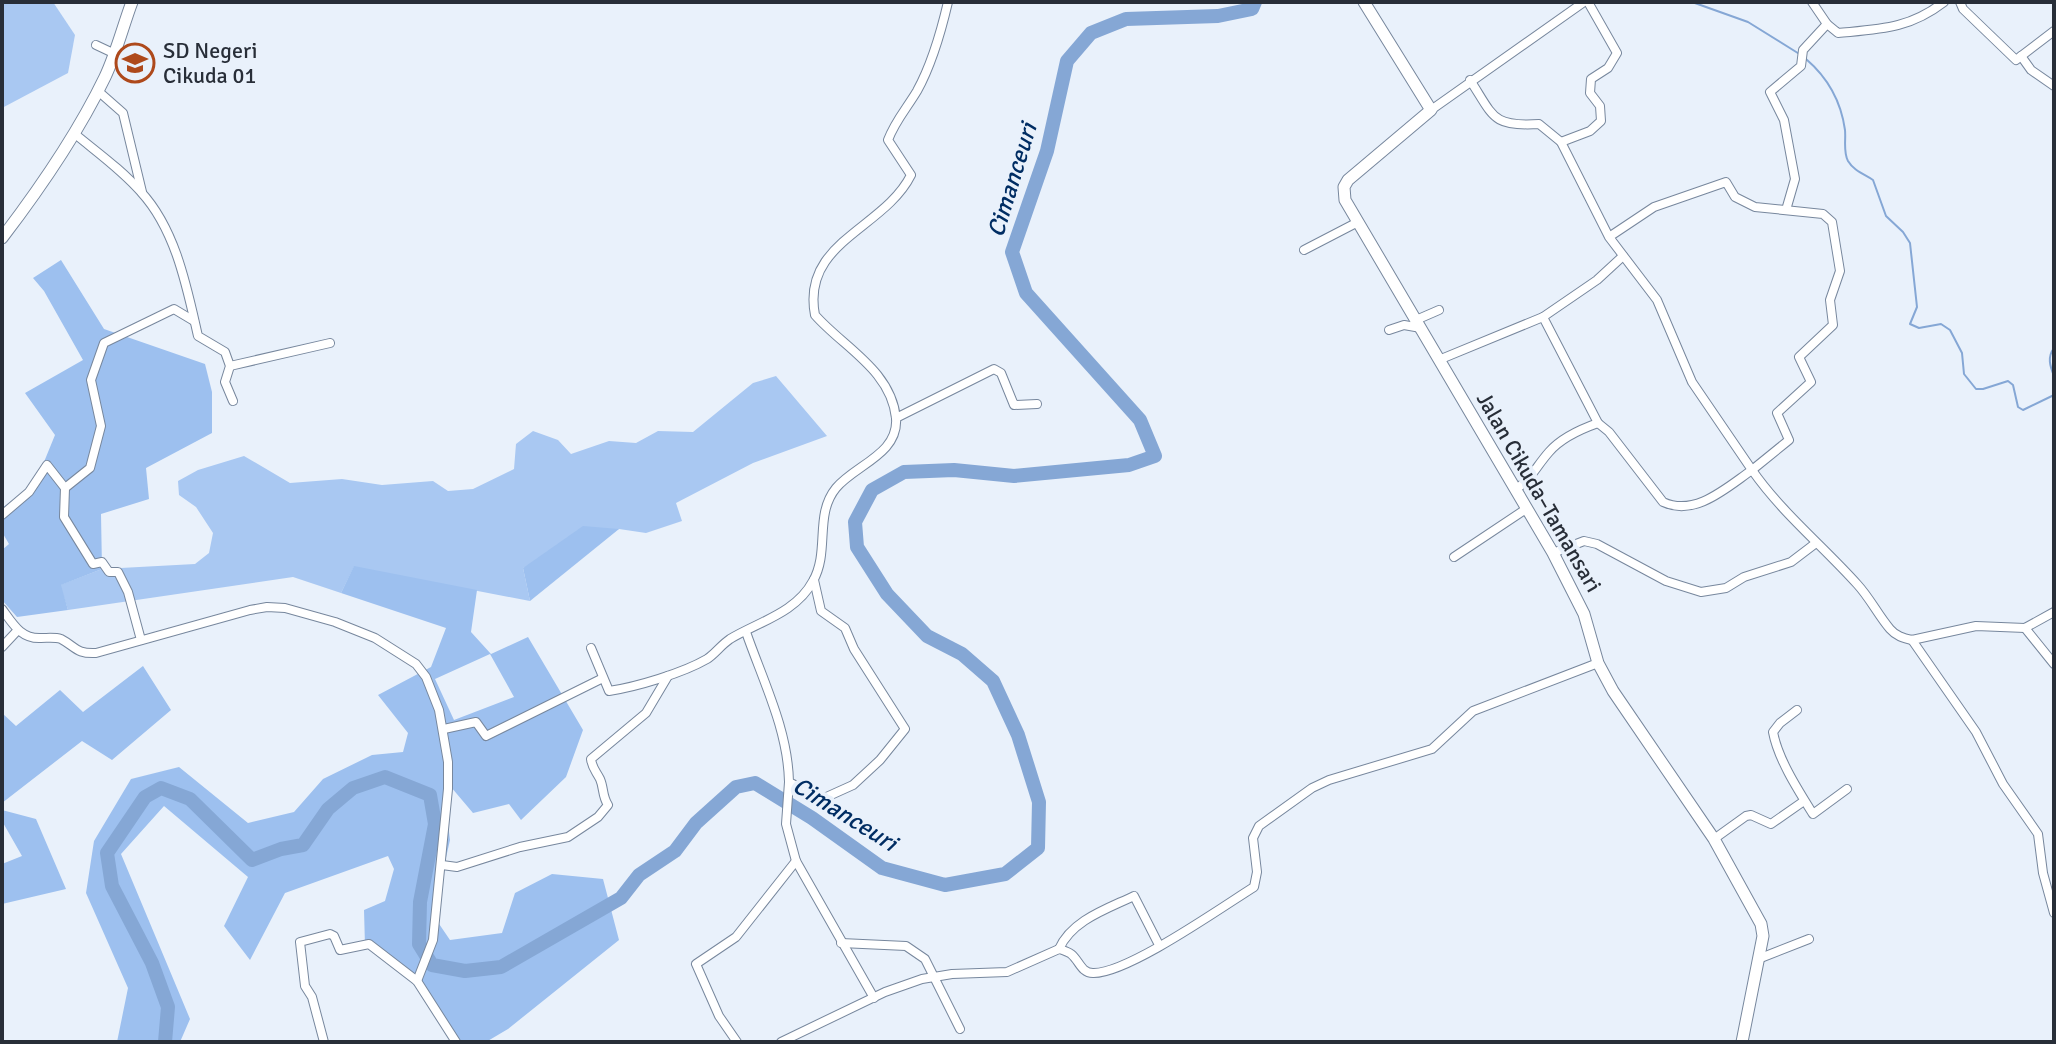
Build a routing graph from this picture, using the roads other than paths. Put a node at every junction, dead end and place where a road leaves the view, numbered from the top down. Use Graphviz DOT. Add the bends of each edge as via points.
graph roads {
  1 [pos="132,2"];
  2 [pos="948,2"];
  3 [pos="1364,2"];
  4 [pos="1586,2"];
  5 [pos="1812,2"];
  6 [pos="1944,2"];
  7 [pos="1960,2"];
  8 [pos="1827,24"];
  9 [pos="2054,31"];
  10 [pos="96,45"];
  11 [pos="113,53"];
  12 [pos="2021,56"];
  13 [pos="1470,80"];
  14 [pos="2054,86"];
  15 [pos="98,91"];
  16 [pos="1431,110"];
  17 [pos="75,134"];
  18 [pos="1561,142"];
  19 [pos="142,193"];
  20 [pos="1786,210"];
  21 [pos="1358,222"];
  22 [pos="1609,237"];
  23 [pos="2,238"];
  24 [pos="1304,250"];
  25 [pos="1623,256"];
  26 [pos="1439,310"];
  27 [pos="1543,317"];
  28 [pos="194,321"];
  29 [pos="1419,324"];
  30 [pos="1389,330"];
  31 [pos="330,343"];
  32 [pos="1441,359"];
  33 [pos="230,366"];
  34 [pos="233,401"];
  35 [pos="1037,404"];
  36 [pos="896,418"];
  37 [pos="1598,423"];
  38 [pos="1752,470"];
  39 [pos="65,488"];
  40 [pos="1515,490"];
  41 [pos="1526,509"];
  42 [pos="2,515"];
  43 [pos="1816,543"];
  44 [pos="1553,553"];
  45 [pos="1454,557"];
  46 [pos="814,580"];
  47 [pos="2,609"];
  48 [pos="2054,612"];
  49 [pos="2025,628"];
  50 [pos="17,631"];
  51 [pos="746,632"];
  52 [pos="141,640"];
  53 [pos="1912,640"];
  54 [pos="2,647"];
  55 [pos="591,648"];
  56 [pos="1598,663"];
  57 [pos="2054,664"];
  58 [pos="668,676"];
  59 [pos="603,678"];
  60 [pos="1797,710"];
  61 [pos="444,729"];
  62 [pos="789,782"];
  63 [pos="1847,789"];
  64 [pos="1804,801"];
  65 [pos="1714,839"];
  66 [pos="796,861"];
  67 [pos="442,865"];
  68 [pos="2054,913"];
  69 [pos="1809,939"];
  70 [pos="841,943"];
  71 [pos="1159,945"];
  72 [pos="1059,949"];
  73 [pos="1758,959"];
  74 [pos="932,977"];
  75 [pos="417,981"];
  76 [pos="874,998"];
  77 [pos="960,1029"];
  78 [pos="324,1042"];
  79 [pos="456,1042"];
  80 [pos="737,1042"];
  81 [pos="781,1042"];
  82 [pos="1742,1042"];
  1 -- 11 [label="street"];
  2 -- 36 [label="street" via="923,80 888,140 911,175 885,208 831,252 816,278 815,315 877,374"];
  3 -- 16 [label="street"];
  4 -- 13 [label="street"];
  4 -- 18 [label="street" via="1617,53 1608,68 1591,79 1590,93 1600,106 1601,121"];
  5 -- 8 [label="street"];
  6 -- 8 [label="street" via="1900,27 1838,33"];
  7 -- 12 [label="street" via="2016,60"];
  8 -- 20 [label="street" via="1803,50 1801,66 1770,92 1784,120 1795,179"];
  9 -- 12 [label="street"];
  10 -- 11 [label="street"];
  11 -- 15 [label="street"];
  12 -- 14 [label="street"];
  13 -- 16 [label="street"];
  13 -- 18 [label="street" via="1494,117 1511,126 1539,124"];
  15 -- 17 [label="street"];
  15 -- 19 [label="street" via="123,113"];
  16 -- 21 [label="street, Jalan Cikuda–Tamansari" via="1348,180 1345,200"];
  17 -- 19 [label="street"];
  17 -- 23 [label="street"];
  18 -- 22 [label="street"];
  19 -- 28 [label="street" via="172,242"];
  20 -- 22 [label="street" via="1755,207 1735,197 1726,182 1654,207"];
  20 -- 38 [label="street" via="1823,214 1832,222 1840,271 1830,300 1833,325 1799,357 1811,382 1777,413 1789,440"];
  21 -- 24 [label="street"];
  21 -- 29 [label="street, Jalan Cikuda–Tamansari"];
  22 -- 25 [label="street"];
  25 -- 27 [label="street"];
  25 -- 38 [label="street" via="1657,300 1692,382"];
  26 -- 29 [label="street"];
  27 -- 32 [label="street"];
  27 -- 37 [label="street"];
  28 -- 33 [label="street" via="198,336 225,352"];
  28 -- 39 [label="street" via="174,309 104,343 91,380 101,426 94,454 90,468"];
  29 -- 30 [label="street"];
  29 -- 32 [label="street, Jalan Cikuda–Tamansari"];
  31 -- 33 [label="street"];
  32 -- 40 [label="street, Jalan Cikuda–Tamansari"];
  33 -- 34 [label="street" via="225,382"];
  35 -- 36 [label="street" via="1014,405 1001,373 994,369"];
  36 -- 46 [label="street" via="891,441 845,480 826,504 822,558"];
  37 -- 38 [label="street" via="1663,502 1675,508 1697,505"];
  37 -- 40 [label="street" via="1550,450 1530,479"];
  38 -- 43 [label="street"];
  39 -- 42 [label="street" via="47,465 29,492"];
  39 -- 52 [label="street" via="64,517 93,564 102,562 109,572 118,572"];
  40 -- 41 [label="street, Jalan Cikuda–Tamansari"];
  41 -- 44 [label="street, Jalan Cikuda–Tamansari"];
  41 -- 45 [label="street"];
  43 -- 44 [label="street" via="1791,562 1726,588 1701,592 1666,581 1597,544 1584,541"];
  43 -- 53 [label="street" via="1858,585 1891,631"];
  44 -- 56 [label="street, Jalan Cikuda–Tamansari" via="1584,614"];
  46 -- 51 [label="street" via="791,605"];
  46 -- 51 [label="street" via="821,611 845,628 905,729 853,785 822,799 789,782 772,700"];
  47 -- 50 [label="street"];
  48 -- 49 [label="street"];
  49 -- 53 [label="street" via="1976,626"];
  49 -- 57 [label="street"];
  50 -- 52 [label="street" via="60,639 84,654"];
  50 -- 54 [label="street"];
  51 -- 58 [label="street"];
  52 -- 61 [label="street" via="267,607 335,622 375,638 416,664 434,694"];
  53 -- 68 [label="street" via="2038,834"];
  55 -- 59 [label="street"];
  56 -- 65 [label="street, Jalan Cikuda–Tamansari"];
  56 -- 71 [label="street" via="1473,711 1432,749 1312,788 1259,826 1253,838 1254,887"];
  58 -- 59 [label="street" via="609,691"];
  58 -- 67 [label="street" via="646,713 591,759 608,805 598,817 568,837 457,867"];
  59 -- 61 [label="street" via="486,736 476,722"];
  60 -- 64 [label="street" via="1773,732"];
  61 -- 67 [label="street" via="448,789"];
  62 -- 66 [label="street" via="786,824"];
  63 -- 64 [label="street" via="1813,814"];
  64 -- 65 [label="street" via="1771,824 1746,816"];
  65 -- 73 [label="street, Jalan Cikuda–Tamansari" via="1761,924"];
  66 -- 70 [label="street"];
  66 -- 80 [label="street" via="736,937 696,964"];
  67 -- 75 [label="street" via="433,940"];
  69 -- 73 [label="street"];
  70 -- 74 [label="street" via="906,946 925,959"];
  70 -- 76 [label="street"];
  71 -- 72 [label="street" via="1094,974"];
  71 -- 72 [label="street" via="1134,896 1067,933"];
  72 -- 74 [label="street" via="1007,972"];
  73 -- 82 [label="street, Jalan Cikuda–Tamansari"];
  74 -- 76 [label="street"];
  74 -- 77 [label="street"];
  75 -- 78 [label="street" via="369,944 342,951 330,934 300,942 305,986"];
  75 -- 79 [label="street"];
  76 -- 81 [label="street"];
}
